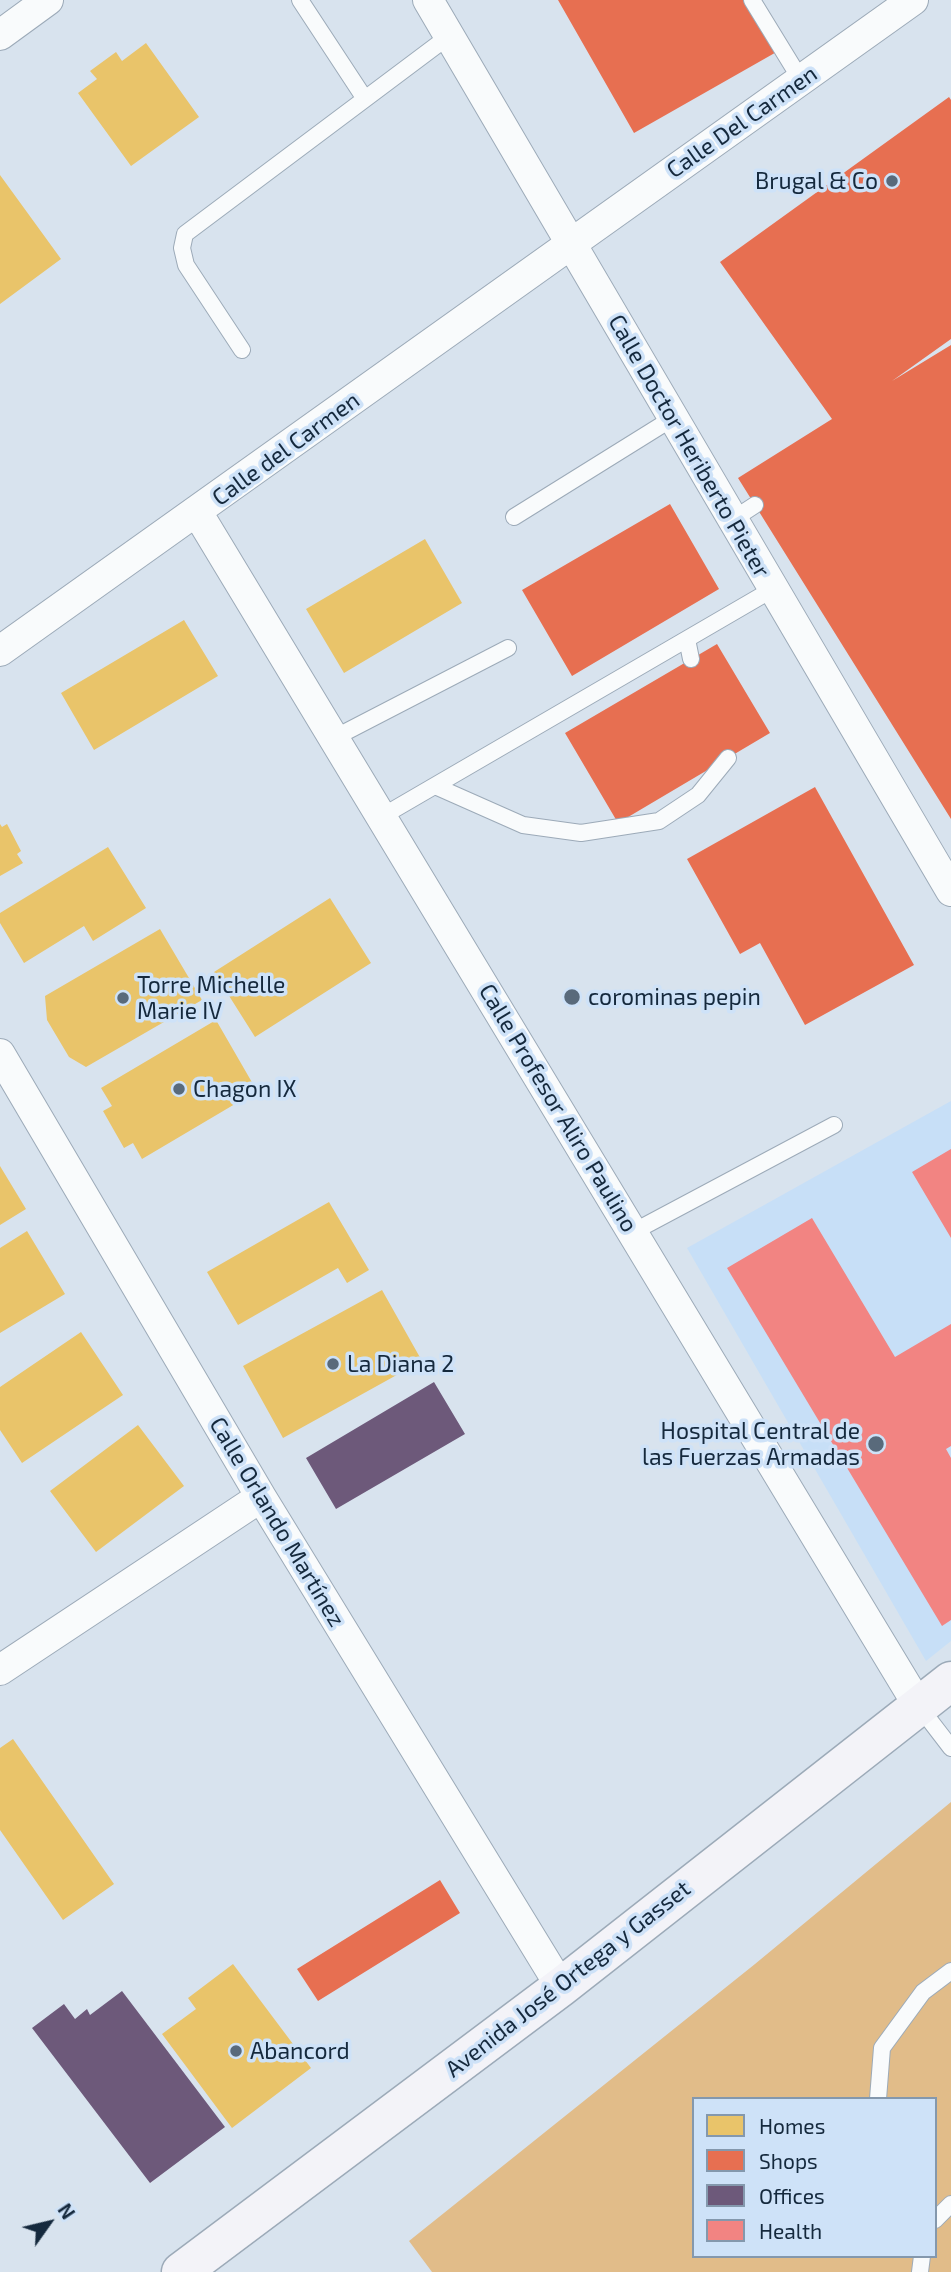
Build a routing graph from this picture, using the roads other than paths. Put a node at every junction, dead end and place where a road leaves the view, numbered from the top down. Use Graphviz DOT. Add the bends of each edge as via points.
graph roads {
  1 [pos="48,0"];
  2 [pos="300,0"];
  3 [pos="428,0"];
  4 [pos="752,0"];
  5 [pos="913,0"];
  6 [pos="0,35"];
  7 [pos="449,36"];
  8 [pos="801,80"];
  9 [pos="365,99"];
  10 [pos="570,244"];
  11 [pos="242,350"];
  12 [pos="673,418"];
  13 [pos="197,512"];
  14 [pos="514,517"];
  15 [pos="773,589"];
  16 [pos="687,639"];
  17 [pos="509,648"];
  18 [pos="0,651"];
  19 [pos="691,659"];
  20 [pos="334,738"];
  21 [pos="728,758"];
  22 [pos="435,786"];
  23 [pos="381,817"];
  24 [pos="951,891"];
  25 [pos="0,1054"];
  26 [pos="834,1125"];
  27 [pos="633,1232"];
  28 [pos="261,1497"];
  29 [pos="0,1670"];
  30 [pos="951,1681"];
  31 [pos="918,1705"];
  32 [pos="951,1748"];
  33 [pos="951,1971"];
  34 [pos="561,1987"];
  35 [pos="878,2097"];
  36 [pos="951,2204"];
  37 [pos="937,2218"];
  38 [pos="181,2272"];
  1 -- 6 [label="street"];
  2 -- 9 [label="lane"];
  3 -- 7 [label="street, Calle Doctor Heriberto Pieter"];
  4 -- 8 [label="lane"];
  5 -- 8 [label="street, Calle Del Carmen"];
  7 -- 9 [label="lane"];
  7 -- 10 [label="street, Calle Doctor Heriberto Pieter"];
  8 -- 10 [label="street, Calle Del Carmen"];
  9 -- 11 [label="lane" via="185,234 182,248 187,265"];
  10 -- 12 [label="street, Calle Doctor Heriberto Pieter"];
  10 -- 13 [label="street, Calle del Carmen"];
  12 -- 14 [label="lane"];
  12 -- 15 [label="street, Calle Doctor Heriberto Pieter" via="743,512"];
  13 -- 18 [label="street, Calle del Carmen"];
  13 -- 20 [label="street, Calle Profesor Aliro Paulino"];
  15 -- 16 [label="lane"];
  15 -- 24 [label="street, Calle Doctor Heriberto Pieter"];
  16 -- 19 [label="lane"];
  16 -- 22 [label="lane"];
  17 -- 20 [label="lane"];
  20 -- 23 [label="street, Calle Profesor Aliro Paulino"];
  21 -- 22 [label="lane" via="698,795 659,821 581,833 523,825"];
  22 -- 23 [label="lane"];
  23 -- 27 [label="street, Calle Profesor Aliro Paulino"];
  25 -- 28 [label="street, Calle Orlando Martínez"];
  26 -- 27 [label="lane"];
  27 -- 31 [label="street, Calle Profesor Aliro Paulino"];
  28 -- 29 [label="street"];
  28 -- 34 [label="street, Calle Orlando Martínez"];
  30 -- 31 [label="main road, Avenida José Ortega y Gasset"];
  31 -- 32 [label="lane"];
  31 -- 34 [label="main road, Avenida José Ortega y Gasset"];
  33 -- 35 [label="lane" via="923,1992 882,2048"];
  34 -- 38 [label="main road, Avenida José Ortega y Gasset"];
  36 -- 37 [label="lane"];
}
